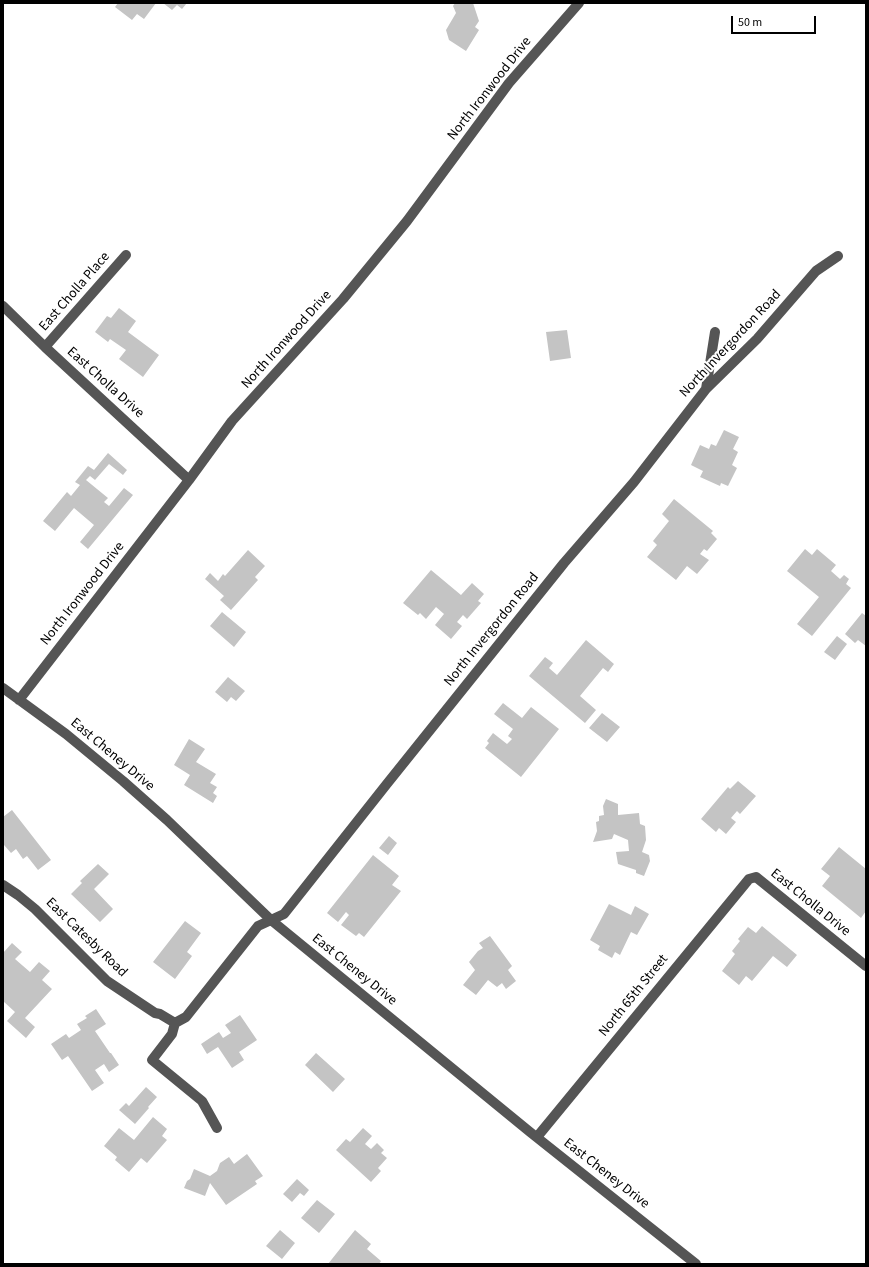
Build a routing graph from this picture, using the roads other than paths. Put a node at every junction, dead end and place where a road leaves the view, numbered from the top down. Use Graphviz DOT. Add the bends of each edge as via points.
graph roads {
  1 [pos="579,3"];
  2 [pos="126,255"];
  3 [pos="838,256"];
  4 [pos="3,306"];
  5 [pos="716,332"];
  6 [pos="45,347"];
  7 [pos="706,389"];
  8 [pos="189,480"];
  9 [pos="3,688"];
  10 [pos="19,700"];
  11 [pos="756,877"];
  12 [pos="3,885"];
  13 [pos="271,920"];
  14 [pos="866,966"];
  15 [pos="175,1023"];
  16 [pos="217,1128"];
  17 [pos="537,1137"];
  18 [pos="696,1264"];
  1 -- 8 [label="street, North Ironwood Drive" via="509,83 445,171 344,299 232,421"];
  2 -- 6 [label="street, East Cholla Place"];
  3 -- 7 [label="street, North Invergordon Road" via="816,271 757,339"];
  4 -- 6 [label="street, East Cholla Drive"];
  5 -- 7 [label="street"];
  6 -- 8 [label="street, East Cholla Drive"];
  7 -- 13 [label="street, North Invergordon Road" via="634,482 564,563 284,914"];
  8 -- 10 [label="street, North Ironwood Drive"];
  9 -- 10 [label="street, East Cheney Drive"];
  10 -- 13 [label="street, East Cheney Drive" via="66,734 123,781"];
  11 -- 14 [label="street, East Cholla Drive"];
  11 -- 17 [label="street, North 65th Street" via="749,879"];
  12 -- 15 [label="street, East Catesby Road" via="35,909 107,981 155,1013"];
  13 -- 15 [label="street, North Invergordon Road" via="258,926 186,1017"];
  13 -- 17 [label="street, East Cheney Drive"];
  15 -- 16 [label="street" via="172,1034 152,1060 202,1101"];
  17 -- 18 [label="street, East Cheney Drive"];
}
